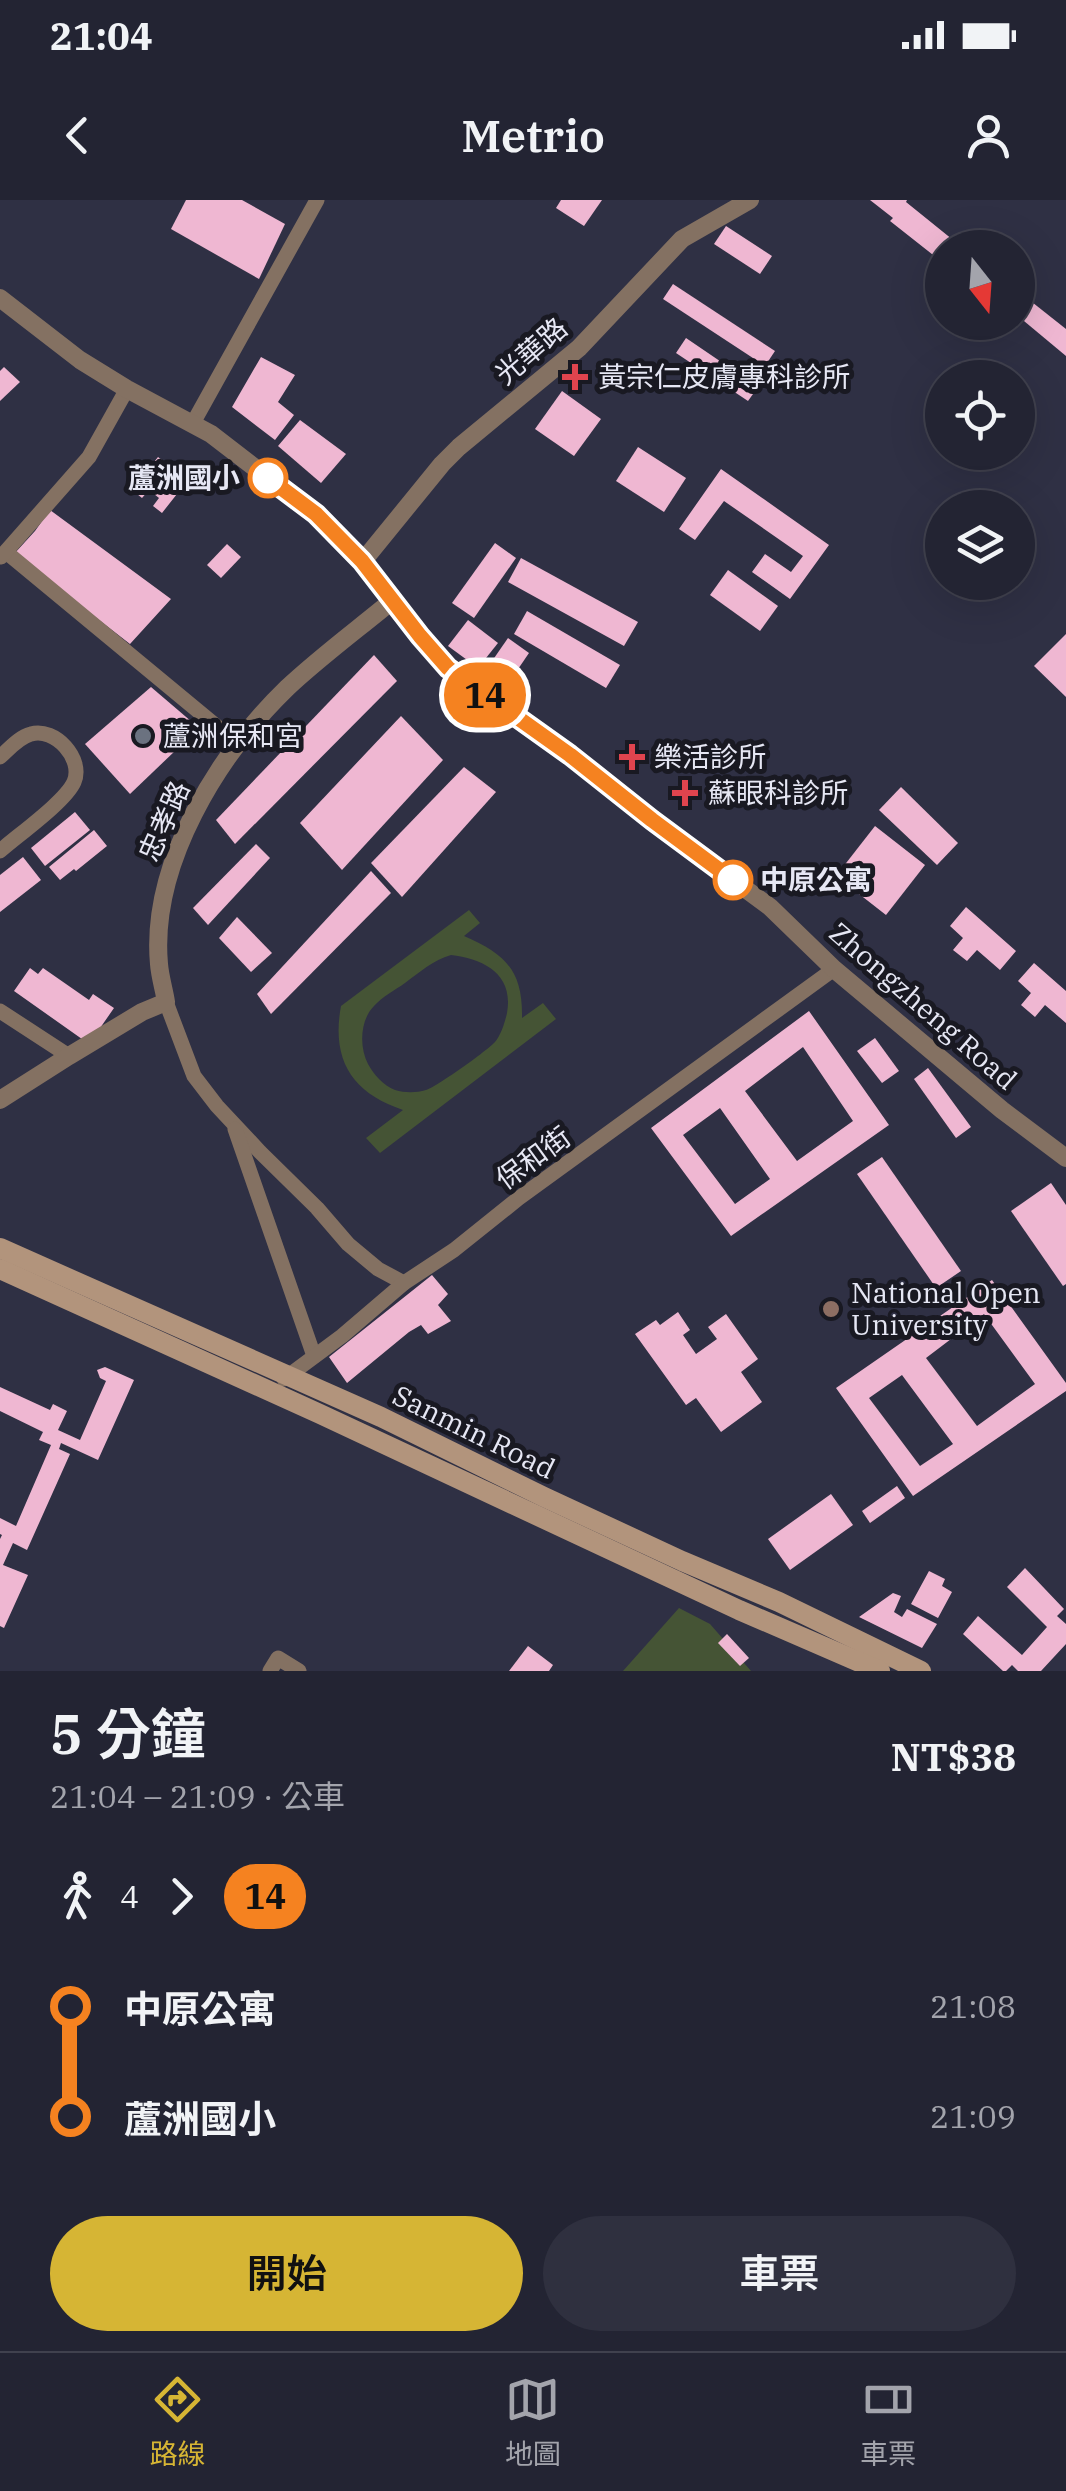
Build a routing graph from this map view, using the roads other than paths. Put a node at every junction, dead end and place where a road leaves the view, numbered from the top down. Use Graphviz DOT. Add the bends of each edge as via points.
graph roads {
  1 [pos="317,200"];
  2 [pos="750,200"];
  3 [pos="0,298"];
  4 [pos="128,389"];
  5 [pos="193,423"];
  6 [pos="3,555"];
  7 [pos="362,561"];
  8 [pos="394,600"];
  9 [pos="238,744"];
  10 [pos="0,756"];
  11 [pos="0,851"];
  12 [pos="834,970"];
  13 [pos="166,1002"];
  14 [pos="0,1010"];
  15 [pos="68,1056"];
  16 [pos="0,1100"];
  17 [pos="232,1121"];
  18 [pos="1066,1158"];
  19 [pos="0,1248"];
  20 [pos="0,1269"];
  21 [pos="404,1283"];
  22 [pos="314,1356"];
  23 [pos="287,1376"];
  24 [pos="266,1391"];
  25 [pos="270,1671"];
  26 [pos="298,1671"];
  27 [pos="880,1671"];
  28 [pos="921,1671"];
  1 -- 5 [label="street"];
  2 -- 7 [label="street, 光華路" via="682,239 579,348 451,455"];
  3 -- 4 [label="street, Zhongzheng Road"];
  4 -- 5 [label="street, Zhongzheng Road"];
  4 -- 6 [label="street" via="89,457"];
  5 -- 7 [label="street, Zhongzheng Road" via="316,514"];
  6 -- 9 [label="street"];
  7 -- 8 [label="street, Zhongzheng Road"];
  8 -- 9 [label="street, 忠孝路" via="287,688"];
  8 -- 12 [label="street, Zhongzheng Road" via="448,668 770,907"];
  9 -- 13 [label="street, 忠孝路" via="192,817 168,876 159,964"];
  10 -- 11 [label="street" via="22,738 46,732 66,746 77,770 64,796"];
  12 -- 18 [label="street, Zhongzheng Road"];
  12 -- 21 [label="street, 保和街"];
  13 -- 15 [label="street"];
  13 -- 17 [label="street, 忠孝路" via="194,1076"];
  14 -- 15 [label="street"];
  15 -- 16 [label="street"];
  17 -- 21 [label="street, 忠孝路" via="348,1244"];
  17 -- 22 [label="street, 忠孝路"];
  19 -- 23 [label="main road, Sanmin Road"];
  20 -- 24 [label="main road, Sanmin Road"];
  21 -- 22 [label="street, 保和街"];
  22 -- 23 [label="street, 保和街"];
  23 -- 24 [label="street, 保和街"];
  23 -- 28 [label="main road, Sanmin Road"];
  24 -- 27 [label="main road, Sanmin Road"];
  25 -- 26 [label="street" via="278,1658"];
}
